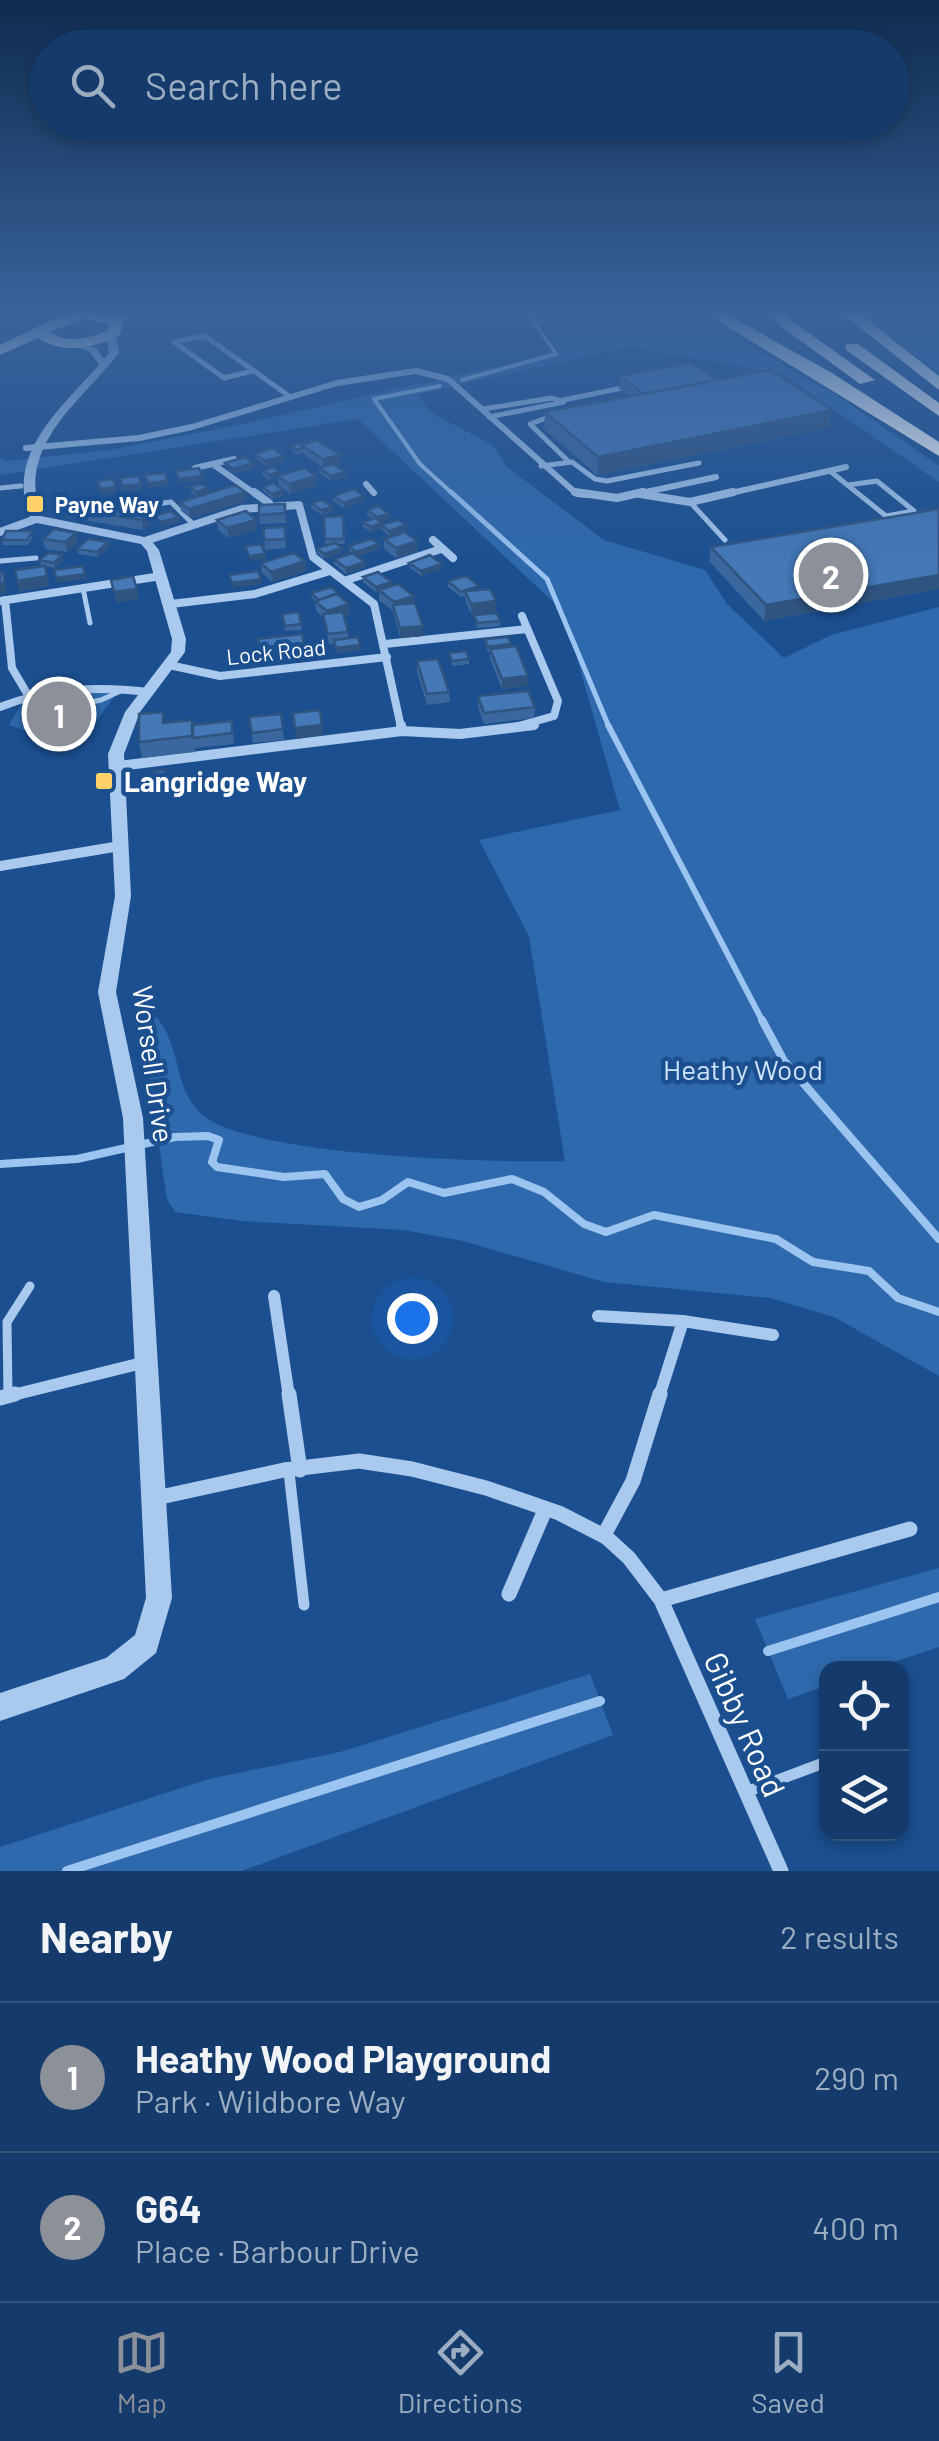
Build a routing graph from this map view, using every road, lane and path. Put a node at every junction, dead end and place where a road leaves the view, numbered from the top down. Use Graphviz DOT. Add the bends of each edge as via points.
graph roads {
  1 [pos="68,398"];
  2 [pos="282,398"];
  3 [pos="470,398"];
  4 [pos="571,398"];
  5 [pos="859,398"];
  6 [pos="887,398"];
  7 [pos="563,400"];
  8 [pos="482,409"];
  9 [pos="560,415"];
  10 [pos="489,417"];
  11 [pos="939,437"];
  12 [pos="26,448"];
  13 [pos="939,450"];
  14 [pos="234,459"];
  15 [pos="568,462"];
  16 [pos="699,462"];
  17 [pos="214,465"];
  18 [pos="542,466"];
  19 [pos="846,467"];
  20 [pos="195,468"];
  21 [pos="830,470"];
  22 [pos="716,477"];
  23 [pos="366,484"];
  24 [pos="848,485"];
  25 [pos="21,486"];
  26 [pos="0,488"];
  27 [pos="640,493"];
  28 [pos="374,494"];
  29 [pos="690,502"];
  30 [pos="270,503"];
  31 [pos="126,508"];
  32 [pos="36,519"];
  33 [pos="194,525"];
  34 [pos="0,532"];
  35 [pos="433,540"];
  36 [pos="725,540"];
  37 [pos="146,541"];
  38 [pos="441,549"];
  39 [pos="36,558"];
  40 [pos="454,558"];
  41 [pos="0,562"];
  42 [pos="330,570"];
  43 [pos="162,576"];
  44 [pos="344,581"];
  45 [pos="83,588"];
  46 [pos="3,601"];
  47 [pos="170,604"];
  48 [pos="522,616"];
  49 [pos="90,623"];
  50 [pos="527,629"];
  51 [pos="385,644"];
  52 [pos="387,657"];
  53 [pos="170,665"];
  54 [pos="124,688"];
  55 [pos="149,692"];
  56 [pos="28,694"];
  57 [pos="0,707"];
  58 [pos="71,726"];
  59 [pos="402,731"];
  60 [pos="118,766"];
  61 [pos="120,846"];
  62 [pos="0,866"];
  63 [pos="30,1286"];
  64 [pos="274,1296"];
  65 [pos="598,1316"];
  66 [pos="683,1321"];
  67 [pos="774,1336"];
  68 [pos="147,1362"];
  69 [pos="4,1397"];
  70 [pos="294,1471"];
  71 [pos="156,1498"];
  72 [pos="545,1510"];
  73 [pos="910,1529"];
  74 [pos="604,1535"];
  75 [pos="510,1594"];
  76 [pos="661,1600"];
  77 [pos="304,1606"];
  78 [pos="0,1707"];
  79 [pos="819,1765"];
  80 [pos="746,1792"];
  81 [pos="782,1871"];
  1 -- 12 [label="street"];
  2 -- 12 [label="street" via="139,438"];
  3 -- 8 [label="street"];
  4 -- 7 [label="lane"];
  5 -- 13 [label="highway"];
  6 -- 11 [label="highway"];
  7 -- 8 [label="lane"];
  7 -- 10 [label="lane"];
  8 -- 10 [label="street"];
  9 -- 15 [label="lane" via="530,424"];
  10 -- 18 [label="street"];
  12 -- 25 [label="street"];
  14 -- 17 [label="street"];
  15 -- 16 [label="lane" via="601,481"];
  15 -- 18 [label="lane"];
  17 -- 20 [label="street"];
  17 -- 30 [label="street"];
  18 -- 27 [label="street" via="577,494 603,499"];
  19 -- 21 [label="street"];
  21 -- 24 [label="lane"];
  21 -- 29 [label="street"];
  22 -- 27 [label="street"];
  23 -- 28 [label="street"];
  24 -- 24 [label="lane" via="877,481 914,512 886,516"];
  25 -- 26 [label="lane"];
  25 -- 32 [label="street"];
  27 -- 29 [label="street"];
  29 -- 36 [label="lane"];
  30 -- 33 [label="street"];
  30 -- 42 [label="street" via="299,505 306,548"];
  31 -- 33 [label="lane" via="171,502"];
  32 -- 34 [label="street"];
  32 -- 37 [label="street"];
  33 -- 37 [label="street"];
  35 -- 38 [label="street"];
  37 -- 43 [label="street"];
  38 -- 40 [label="street"];
  38 -- 44 [label="street"];
  39 -- 41 [label="lane"];
  42 -- 44 [label="street"];
  42 -- 47 [label="street" via="254,594"];
  43 -- 45 [label="street"];
  43 -- 47 [label="street"];
  44 -- 51 [label="street" via="374,604"];
  45 -- 46 [label="street"];
  45 -- 49 [label="lane"];
  46 -- 56 [label="street" via="12,668"];
  47 -- 53 [label="street" via="179,639"];
  48 -- 50 [label="street"];
  50 -- 51 [label="street"];
  50 -- 59 [label="street" via="558,702 554,716 460,734"];
  51 -- 52 [label="street"];
  52 -- 53 [label="street, Lock Road" via="220,676"];
  52 -- 59 [label="street"];
  53 -- 55 [label="street, Worsell Drive"];
  54 -- 55 [label="street"];
  54 -- 56 [label="street"];
  54 -- 58 [label="lane" via="104,702 38,713"];
  55 -- 60 [label="street, Worsell Drive" via="120,734"];
  56 -- 57 [label="street"];
  59 -- 60 [label="street"];
  60 -- 61 [label="street, Worsell Drive"];
  61 -- 62 [label="street"];
  61 -- 68 [label="street, Worsell Drive" via="123,896 107,992 133,1118"];
  63 -- 69 [label="lane" via="6,1322"];
  64 -- 70 [label="street"];
  65 -- 66 [label="street"];
  66 -- 67 [label="street"];
  66 -- 74 [label="street" via="634,1480"];
  68 -- 69 [label="street"];
  68 -- 71 [label="street, Worsell Drive"];
  70 -- 71 [label="street, Gibby Road"];
  70 -- 72 [label="street, Gibby Road" via="358,1462 400,1465"];
  70 -- 77 [label="lane"];
  71 -- 78 [label="street, Worsell Drive" via="159,1598 146,1642 114,1669"];
  72 -- 74 [label="street, Gibby Road"];
  72 -- 75 [label="street"];
  73 -- 76 [label="street"];
  74 -- 76 [label="street, Gibby Road"];
  76 -- 80 [label="street, Gibby Road"];
  79 -- 80 [label="lane"];
  80 -- 81 [label="street, Gibby Road"];
}
